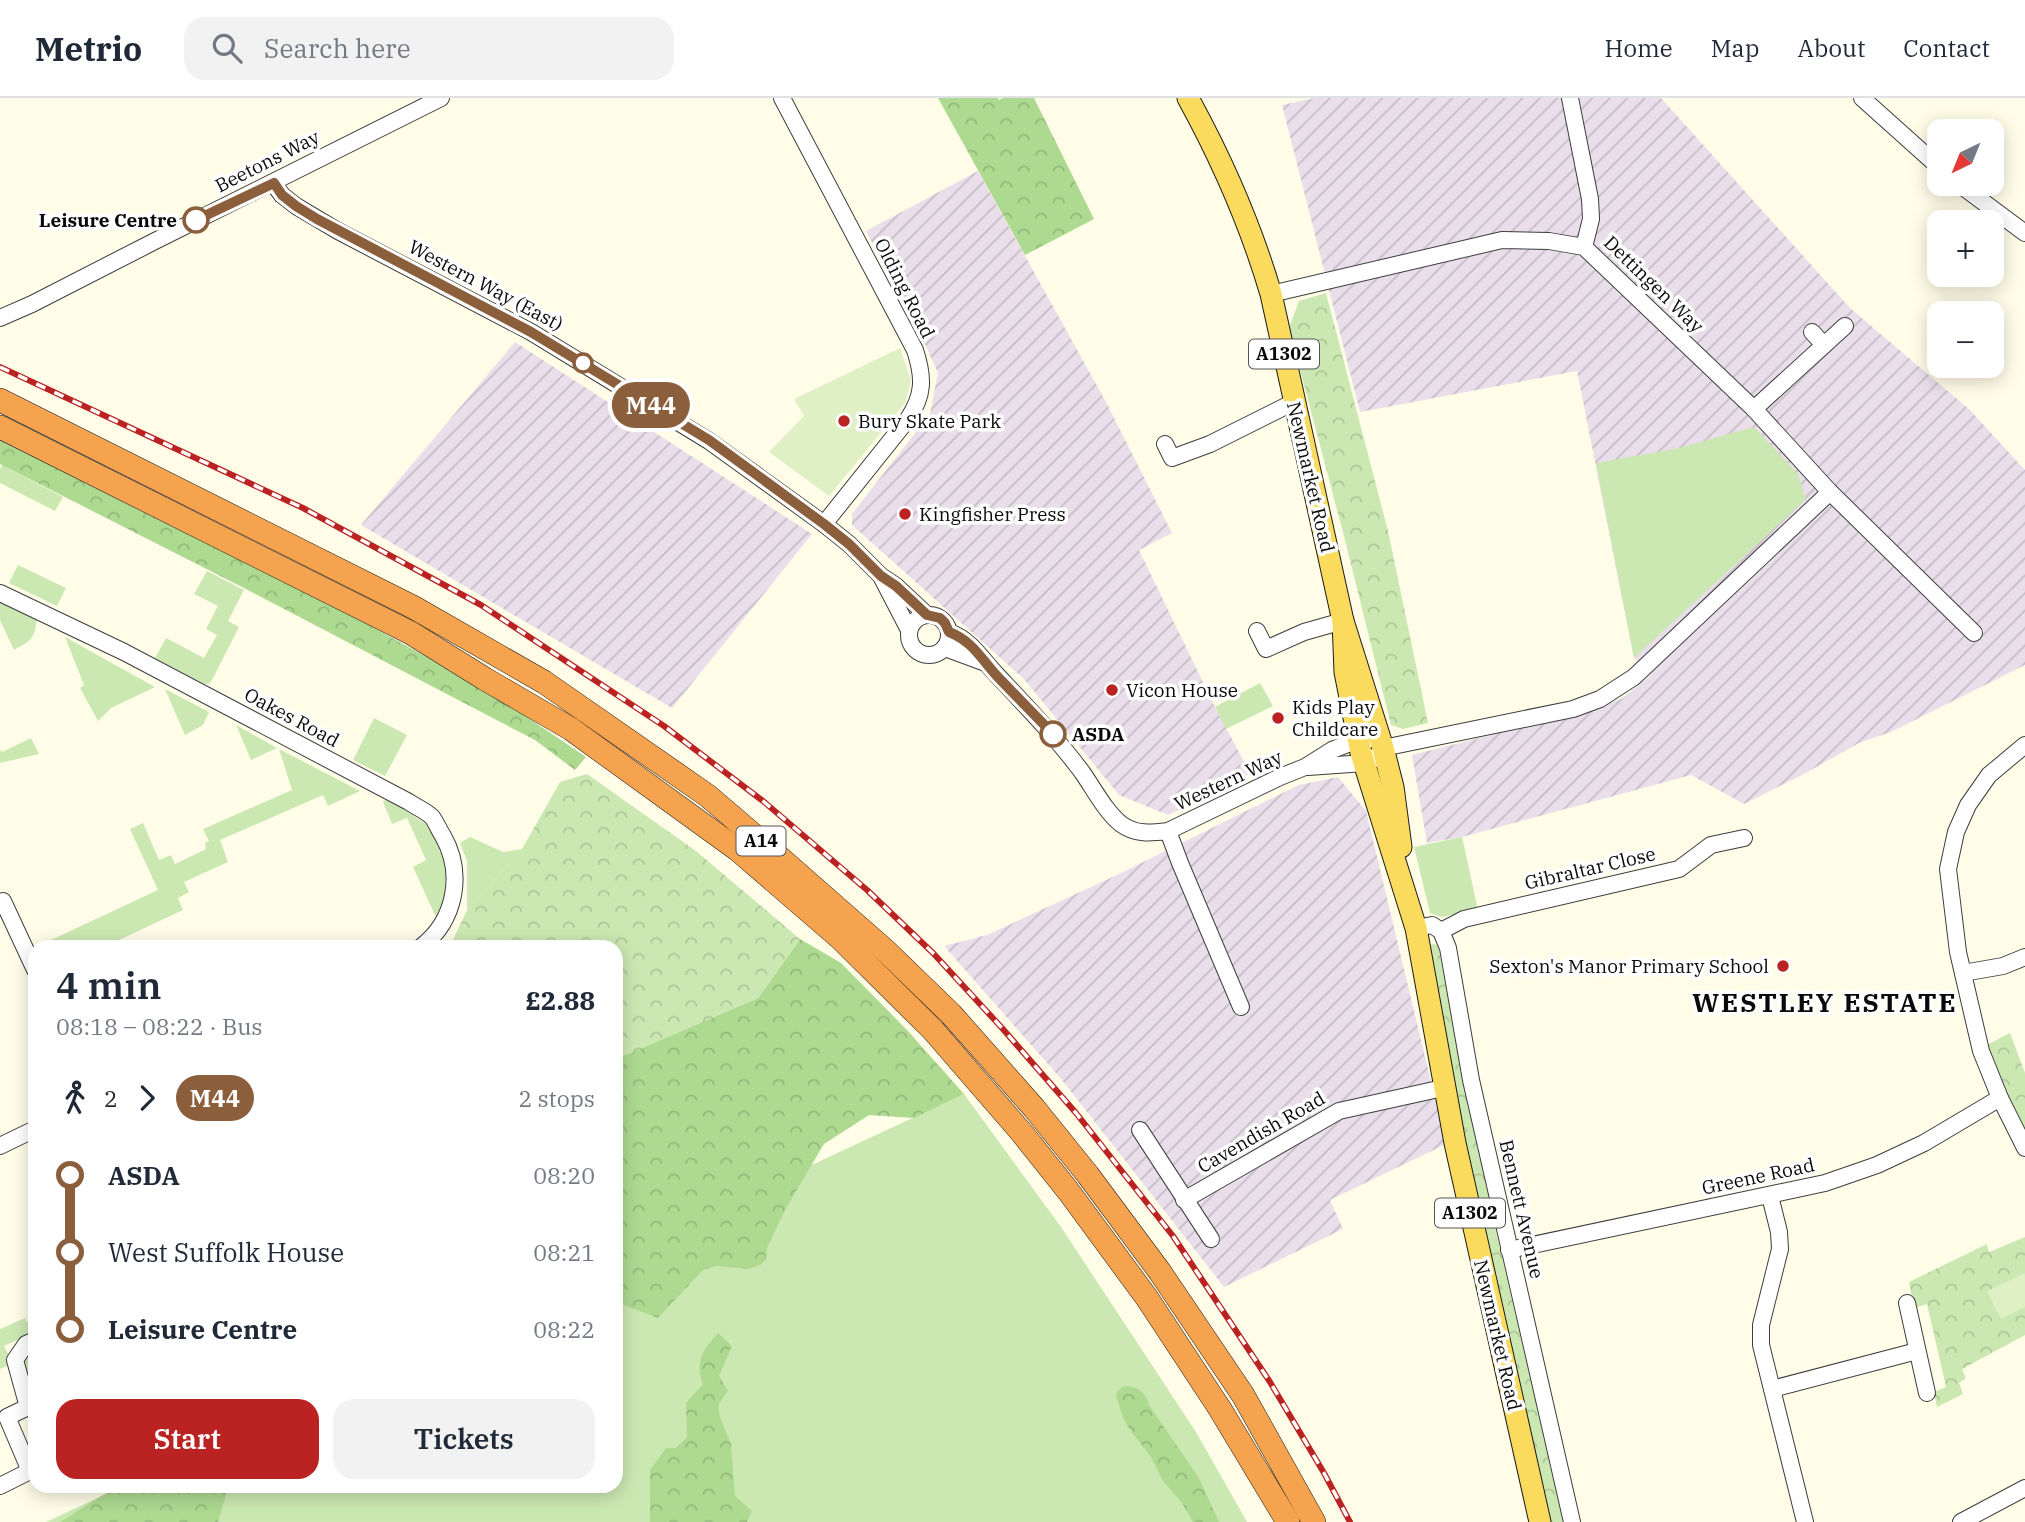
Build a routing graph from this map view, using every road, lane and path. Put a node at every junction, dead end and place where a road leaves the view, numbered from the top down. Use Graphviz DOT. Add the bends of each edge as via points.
graph roads {
  1 [pos="441,98"];
  2 [pos="782,98"];
  3 [pos="1188,98"];
  4 [pos="1570,98"];
  5 [pos="1862,98"];
  6 [pos="1927,156"];
  7 [pos="274,183"];
  8 [pos="1975,196"];
  9 [pos="2025,233"];
  10 [pos="1584,247"];
  11 [pos="1271,294"];
  12 [pos="0,318"];
  13 [pos="1845,326"];
  14 [pos="1812,332"];
  15 [pos="1824,345"];
  16 [pos="0,400"];
  17 [pos="1294,402"];
  18 [pos="1754,409"];
  19 [pos="0,427"];
  20 [pos="1165,444"];
  21 [pos="1830,492"];
  22 [pos="824,524"];
  23 [pos="881,576"];
  24 [pos="0,593"];
  25 [pos="927,615"];
  26 [pos="1343,621"];
  27 [pos="909,630"];
  28 [pos="1257,631"];
  29 [pos="949,632"];
  30 [pos="1974,633"];
  31 [pos="945,648"];
  32 [pos="986,663"];
  33 [pos="1358,740"];
  34 [pos="2025,745"];
  35 [pos="1382,748"];
  36 [pos="1365,763"];
  37 [pos="1305,767"];
  38 [pos="1168,831"];
  39 [pos="1744,838"];
  40 [pos="0,902"];
  41 [pos="1408,902"];
  42 [pos="1416,928"];
  43 [pos="1441,931"];
  44 [pos="427,940"];
  45 [pos="28,955"];
  46 [pos="2025,957"];
  47 [pos="1963,973"];
  48 [pos="1241,1007"];
  49 [pos="1443,1088"];
  50 [pos="2000,1098"];
  51 [pos="1140,1130"];
  52 [pos="28,1132"];
  53 [pos="0,1146"];
  54 [pos="2025,1148"];
  55 [pos="1770,1196"];
  56 [pos="1184,1200"];
  57 [pos="1211,1239"];
  58 [pos="1509,1250"];
  59 [pos="1907,1303"];
  60 [pos="28,1344"];
  61 [pos="1917,1351"];
  62 [pos="1772,1389"];
  63 [pos="1927,1393"];
  64 [pos="28,1404"];
  65 [pos="28,1407"];
  66 [pos="4,1418"];
  67 [pos="28,1461"];
  68 [pos="28,1472"];
  69 [pos="0,1486"];
  70 [pos="2025,1488"];
  71 [pos="1288,1522"];
  72 [pos="1314,1522"];
  73 [pos="1540,1522"];
  74 [pos="1572,1522"];
  75 [pos="1805,1522"];
  76 [pos="1961,1522"];
  1 -- 7 [label="street, Beetons Way"];
  2 -- 22 [label="street, Olding Road" via="922,371 917,406"];
  3 -- 11 [label="main road, Newmarket Road / A1302" via="1227,176"];
  4 -- 10 [label="street" via="1590,199"];
  5 -- 6 [label="street"];
  7 -- 12 [label="street, Beetons Way"];
  7 -- 22 [label="street, Western Way (East)" via="296,206 338,231 507,318 627,389 709,440"];
  8 -- 9 [label="street"];
  10 -- 11 [label="street, Dettingen Way" via="1502,240"];
  10 -- 18 [label="street, Dettingen Way"];
  11 -- 17 [label="main road, Newmarket Road / A1302"];
  13 -- 15 [label="street"];
  14 -- 15 [label="street"];
  15 -- 18 [label="street"];
  16 -- 72 [label="highway, A14" via="413,607 544,682 719,805 887,952 951,1014 1034,1108 1160,1272 1242,1395"];
  17 -- 20 [label="street" via="1172,457"];
  17 -- 26 [label="main road, Newmarket Road / A1302"];
  18 -- 21 [label="street, Dettingen Way"];
  19 -- 71 [label="highway, A14" via="411,633 571,729 738,850 923,1020 1022,1133 1147,1298"];
  21 -- 30 [label="street, Dettingen Way"];
  21 -- 35 [label="street" via="1673,642 1634,677 1600,699 1573,709"];
  22 -- 23 [label="street, Western Way (East)"];
  23 -- 25 [label="street, Western Way (East)"];
  23 -- 27 [label="street, Western Way (East)"];
  24 -- 44 [label="street, Oakes Road" via="135,657 432,817 450,852 455,876 453,901"];
  25 -- 27 [label="street" via="915,620"];
  25 -- 29 [label="street" via="940,618"];
  26 -- 28 [label="street" via="1266,649"];
  26 -- 33 [label="main road, Newmarket Road / A1302" via="1345,672"];
  26 -- 35 [label="main road, Newmarket Road / A1302"];
  27 -- 31 [label="street" via="909,642 919,653 933,655"];
  29 -- 31 [label="street"];
  29 -- 32 [label="street" via="961,636"];
  31 -- 32 [label="street"];
  32 -- 38 [label="street" via="1057,739 1122,824 1136,832"];
  33 -- 35 [label="street"];
  33 -- 36 [label="main road, Newmarket Road / A1302"];
  33 -- 37 [label="street, Western Way"];
  34 -- 47 [label="street" via="1989,775 1956,832 1948,869"];
  35 -- 36 [label="street"];
  35 -- 41 [label="main road, Newmarket Road / A1302" via="1393,787"];
  36 -- 37 [label="street, Western Way"];
  36 -- 41 [label="main road, Newmarket Road / A1302"];
  37 -- 38 [label="street, Western Way"];
  38 -- 48 [label="street"];
  39 -- 43 [label="street, Gibraltar Close" via="1711,845 1679,869 1464,919"];
  40 -- 45 [label="street"];
  41 -- 42 [label="main road, Newmarket Road / A1302"];
  42 -- 43 [label="street" via="1432,925"];
  42 -- 49 [label="main road, Newmarket Road / A1302"];
  43 -- 58 [label="street, Bennett Avenue"];
  46 -- 47 [label="street"];
  47 -- 50 [label="street" via="1981,1051"];
  49 -- 56 [label="street, Cavendish Road" via="1339,1111"];
  49 -- 73 [label="main road, Newmarket Road / A1302"];
  50 -- 54 [label="street"];
  50 -- 55 [label="street, Greene Road" via="1877,1165"];
  51 -- 56 [label="street"];
  52 -- 53 [label="street"];
  55 -- 58 [label="street, Greene Road"];
  55 -- 62 [label="street" via="1780,1249 1760,1345"];
  56 -- 57 [label="street"];
  58 -- 74 [label="street, Bennett Avenue"];
  59 -- 61 [label="street"];
  60 -- 64 [label="street" via="15,1360"];
  61 -- 62 [label="street"];
  61 -- 63 [label="street"];
  62 -- 75 [label="street"];
  65 -- 66 [label="street"];
  66 -- 67 [label="street"];
  68 -- 69 [label="street"];
  70 -- 76 [label="street"];
}
